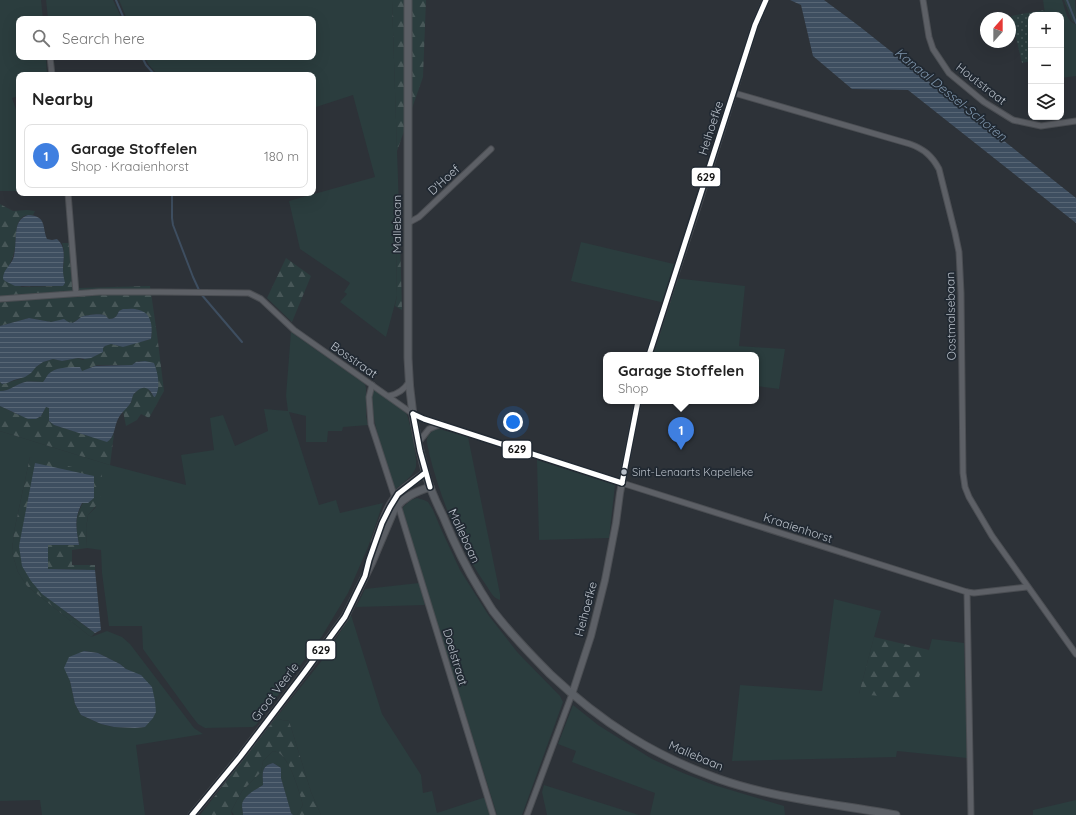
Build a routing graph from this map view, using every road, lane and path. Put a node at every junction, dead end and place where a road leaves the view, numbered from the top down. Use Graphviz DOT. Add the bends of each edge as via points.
graph roads {
  1 [pos="408,0"];
  2 [pos="766,0"];
  3 [pos="923,0"];
  4 [pos="50,60"];
  5 [pos="52,72"];
  6 [pos="734,93"];
  7 [pos="1076,121"];
  8 [pos="491,149"];
  9 [pos="68,196"];
  10 [pos="408,223"];
  11 [pos="76,293"];
  12 [pos="0,299"];
  13 [pos="649,352"];
  14 [pos="409,382"];
  15 [pos="372,385"];
  16 [pos="389,396"];
  17 [pos="637,404"];
  18 [pos="413,414"];
  19 [pos="441,424"];
  20 [pos="418,443"];
  21 [pos="426,473"];
  22 [pos="622,483"];
  23 [pos="430,487"];
  24 [pos="396,502"];
  25 [pos="1027,587"];
  26 [pos="967,592"];
  27 [pos="1076,654"];
  28 [pos="572,694"];
  29 [pos="192,815"];
  30 [pos="493,815"];
  31 [pos="527,815"];
  32 [pos="896,815"];
  33 [pos="971,815"];
  1 -- 10 [label="main road, Mallebaan"];
  2 -- 6 [label="street, Heihoefke" via="755,25"];
  3 -- 7 [label="street, Houtstraat" via="933,49 949,73 984,102 1013,120 1041,126"];
  4 -- 5 [label="street"];
  6 -- 13 [label="street, Heihoefke"];
  6 -- 25 [label="street, Oostmalsebaan" via="910,144 934,160 939,169 959,252 965,487 992,536"];
  8 -- 10 [label="street, D'Hoef" via="419,217"];
  9 -- 11 [label="street"];
  10 -- 14 [label="main road, Mallebaan"];
  11 -- 12 [label="street, Bosstraat"];
  11 -- 15 [label="street, Bosstraat" via="249,294 261,299 294,330"];
  14 -- 16 [label="street" via="402,390"];
  14 -- 18 [label="main road, Mallebaan"];
  15 -- 16 [label="street, Bosstraat"];
  15 -- 24 [label="street, Doelstraat" via="369,398 371,424"];
  16 -- 18 [label="street, Bosstraat"];
  17 -- 22 [label="street, Heihoefke"];
  18 -- 19 [label="street, Bosstraat"];
  18 -- 20 [label="main road, Mallebaan"];
  19 -- 20 [label="street" via="429,429"];
  19 -- 22 [label="street, Bosstraat"];
  20 -- 21 [label="main road, Mallebaan"];
  21 -- 23 [label="main road, Mallebaan"];
  21 -- 24 [label="main road, Groot Veerle" via="410,484"];
  22 -- 26 [label="street, Kraaienhorst"];
  22 -- 28 [label="street, Heihoefke" via="605,580 591,636"];
  23 -- 24 [label="main road, Groot Veerle"];
  23 -- 28 [label="main road, Mallebaan" via="469,572 493,610 530,654"];
  24 -- 29 [label="main road, Groot Veerle" via="365,576 344,617 240,757"];
  24 -- 30 [label="street, Doelstraat"];
  25 -- 26 [label="street, Kraaienhorst"];
  25 -- 27 [label="street, Oostmalsebaan"];
  26 -- 33 [label="street"];
  28 -- 31 [label="street, Heihoefke"];
  28 -- 32 [label="main road, Mallebaan" via="631,737 670,758 718,778 786,797"];
}
